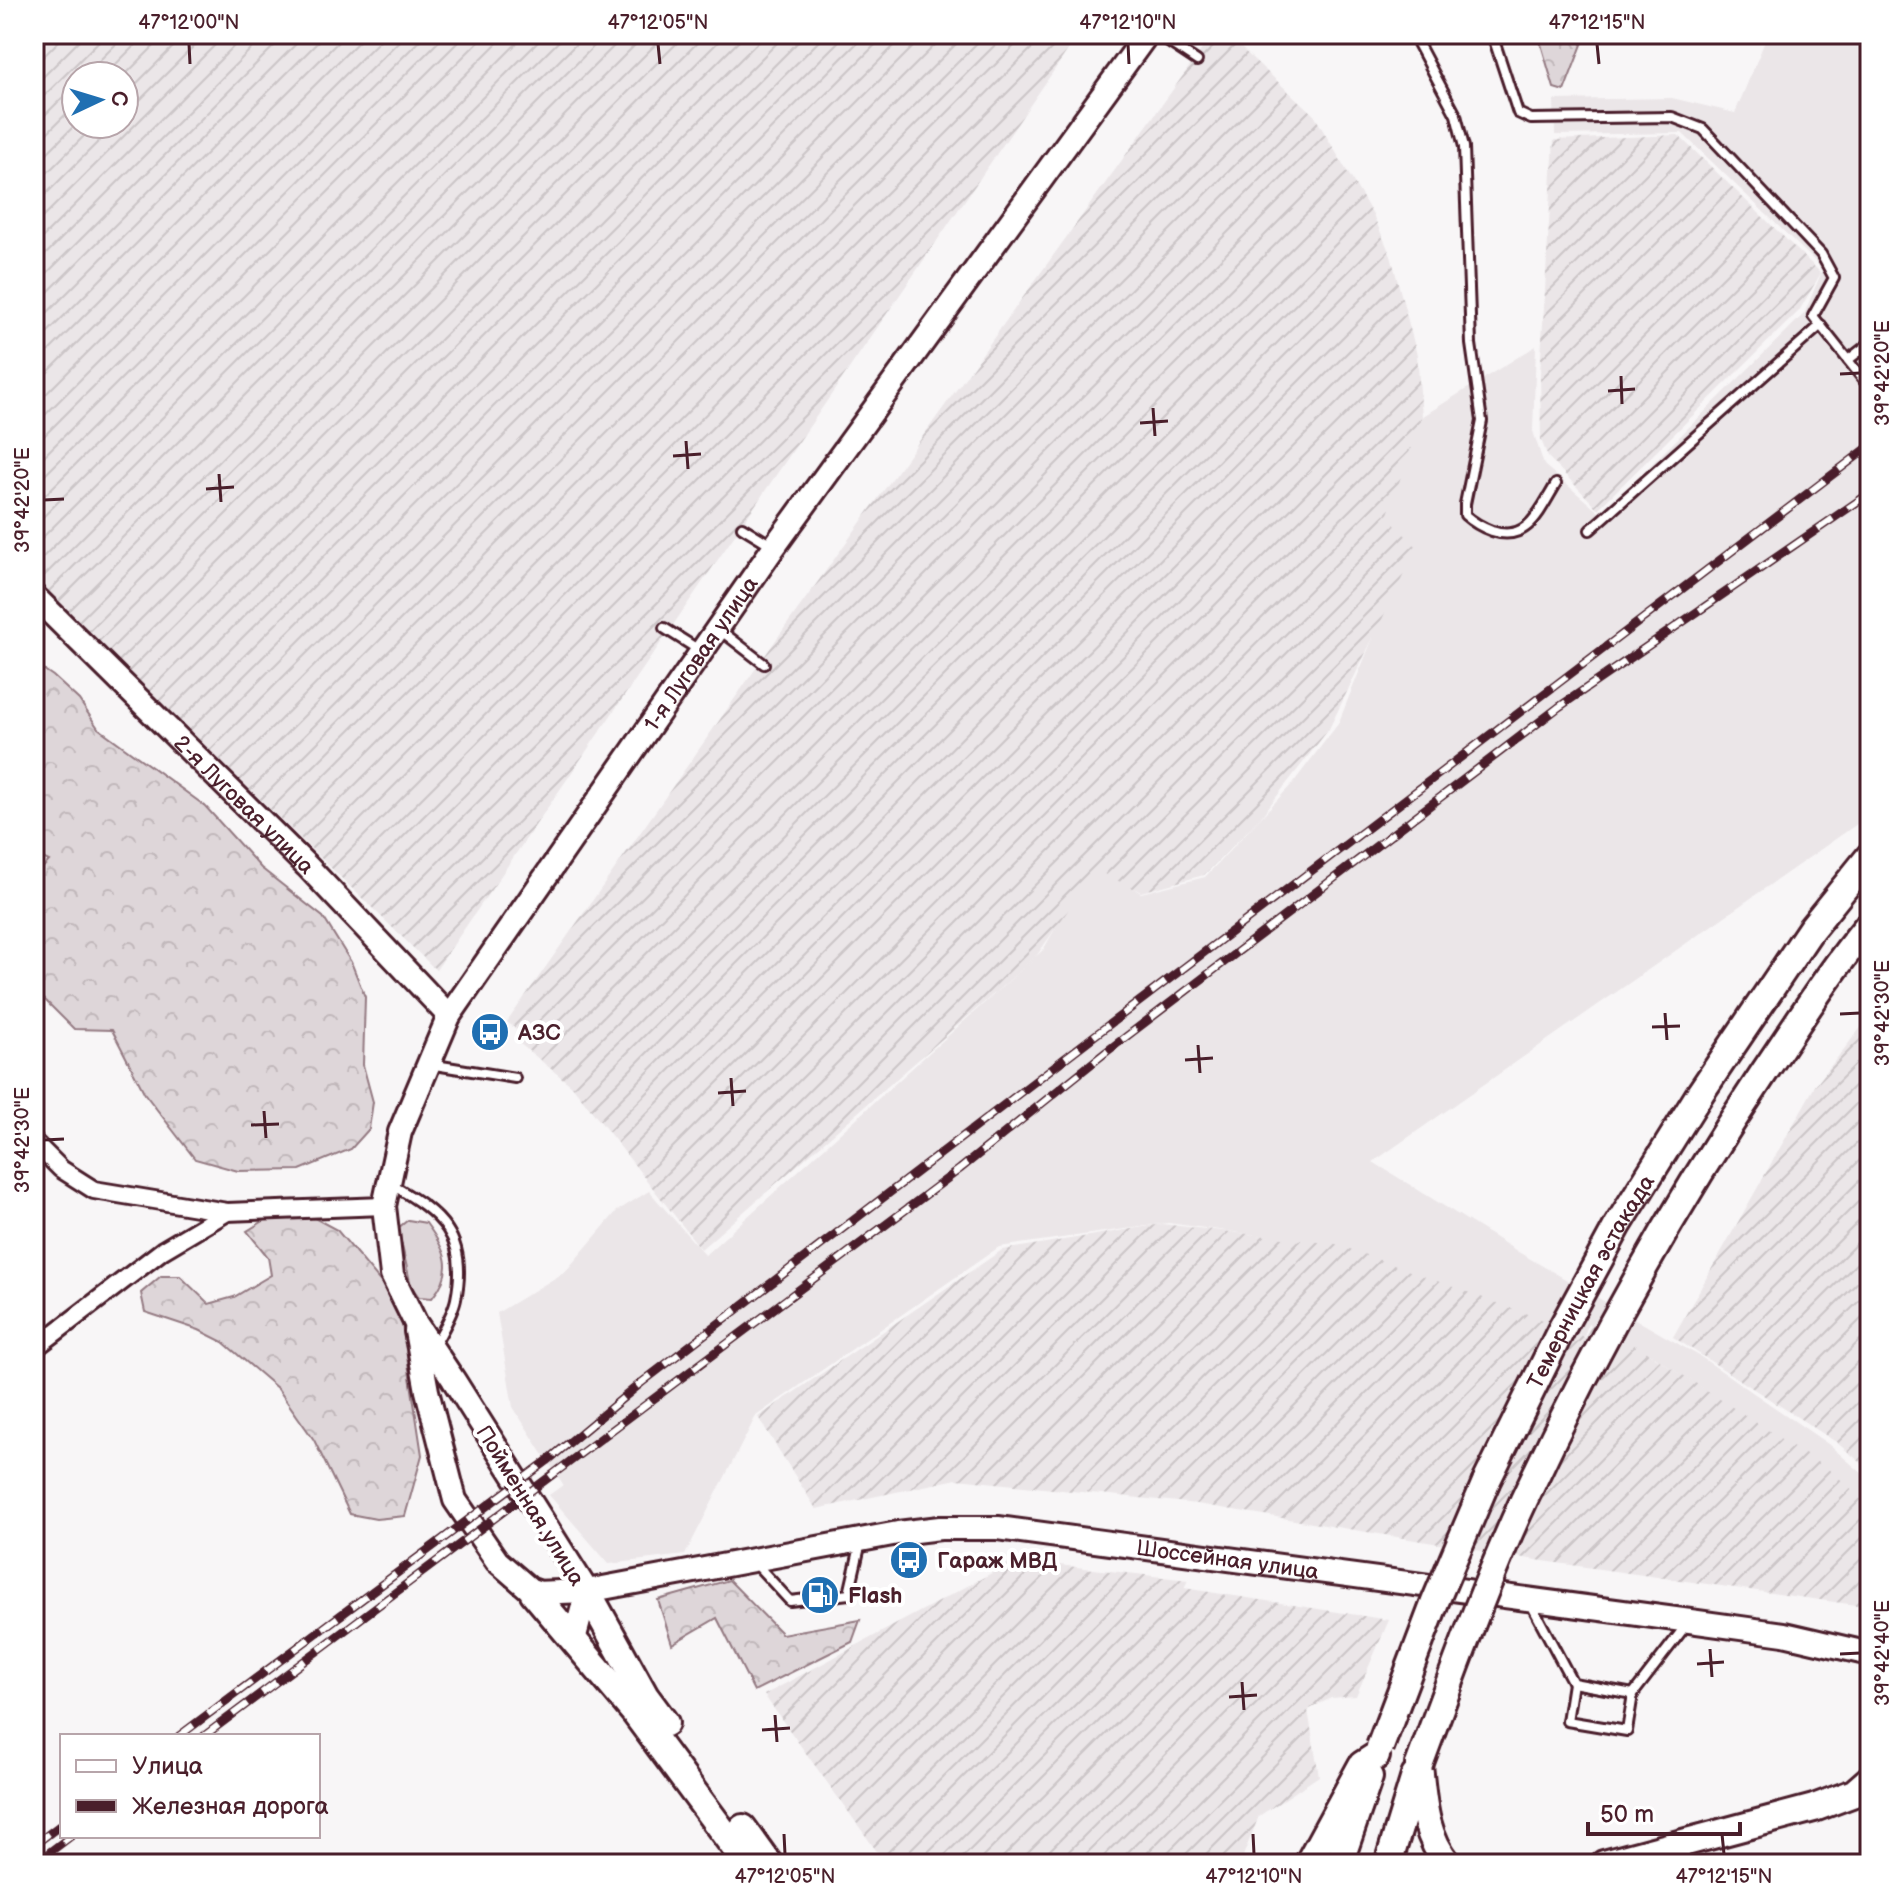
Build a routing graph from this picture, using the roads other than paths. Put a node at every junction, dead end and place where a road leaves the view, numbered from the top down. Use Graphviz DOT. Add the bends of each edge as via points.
graph roads {
  1 [pos="1147,34"];
  2 [pos="1156,34"];
  3 [pos="1413,34"];
  4 [pos="1492,34"];
  5 [pos="1197,61"];
  6 [pos="1821,325"];
  7 [pos="1870,343"];
  8 [pos="1848,360"];
  9 [pos="1870,388"];
  10 [pos="1556,484"];
  11 [pos="742,527"];
  12 [pos="1590,530"];
  13 [pos="774,547"];
  14 [pos="34,596"];
  15 [pos="664,628"];
  16 [pos="716,628"];
  17 [pos="700,651"];
  18 [pos="764,664"];
  19 [pos="1870,856"];
  20 [pos="1870,923"];
  21 [pos="449,1016"];
  22 [pos="429,1064"];
  23 [pos="515,1078"];
  24 [pos="34,1142"];
  25 [pos="389,1183"];
  26 [pos="384,1206"];
  27 [pos="227,1212"];
  28 [pos="415,1322"];
  29 [pos="34,1349"];
  30 [pos="433,1349"];
  31 [pos="862,1540"];
  32 [pos="753,1561"];
  33 [pos="587,1591"];
  34 [pos="534,1593"];
  35 [pos="1529,1600"];
  36 [pos="1690,1621"];
  37 [pos="574,1640"];
  38 [pos="1870,1654"];
  39 [pos="1573,1683"];
  40 [pos="1633,1694"];
  41 [pos="1378,1752"];
  42 [pos="1419,1765"];
  43 [pos="1870,1779"];
  44 [pos="1870,1803"];
  45 [pos="747,1864"];
  46 [pos="769,1864"];
  47 [pos="1308,1864"];
  48 [pos="1339,1864"];
  49 [pos="1388,1864"];
  50 [pos="1448,1864"];
  51 [pos="1604,1864"];
  52 [pos="1669,1864"];
  1 -- 13 [label="main road, 1-я Луговая улица"];
  2 -- 5 [label="lane"];
  3 -- 10 [label="lane" via="1456,115 1464,147 1471,344 1482,421 1465,515 1475,525 1514,534 1536,516"];
  4 -- 6 [label="lane" via="1518,113 1531,119 1672,117 1703,129 1830,268 1834,278 1813,316"];
  6 -- 8 [label="lane"];
  6 -- 12 [label="lane"];
  7 -- 8 [label="lane"];
  8 -- 9 [label="lane"];
  11 -- 13 [label="lane"];
  13 -- 16 [label="main road, 1-я Луговая улица"];
  14 -- 21 [label="main road, 2-я Луговая улица" via="307,866"];
  15 -- 17 [label="lane"];
  16 -- 17 [label="main road, 1-я Луговая улица"];
  16 -- 18 [label="lane"];
  17 -- 21 [label="main road, 1-я Луговая улица"];
  19 -- 41 [label="main road, Темерницкая эстакада, bridge" via="1811,929 1618,1225 1486,1482"];
  20 -- 42 [label="main road, Темерницкая эстакада, bridge" via="1739,1111 1655,1246 1601,1346 1524,1500"];
  21 -- 22 [label="main road, 1-я Луговая улица"];
  22 -- 23 [label="lane"];
  22 -- 25 [label="main road, 1-я Луговая улица" via="400,1132"];
  24 -- 27 [label="street" via="61,1169 94,1190"];
  25 -- 26 [label="main road, 1-я Луговая улица"];
  25 -- 30 [label="lane" via="445,1223 459,1258 456,1301"];
  26 -- 27 [label="street"];
  26 -- 28 [label="main road, 1-я Луговая улица" via="392,1275"];
  27 -- 29 [label="street" via="163,1250"];
  28 -- 30 [label="main road, Пойменная улица"];
  28 -- 34 [label="main road, Пойменная улица" via="455,1500 497,1561"];
  30 -- 33 [label="main road, Пойменная улица"];
  31 -- 32 [label="main road, Шоссейная улица"];
  31 -- 32 [label="lane" via="849,1594 790,1601"];
  31 -- 35 [label="main road, Шоссейная улица" via="940,1528 998,1528"];
  32 -- 33 [label="main road, Шоссейная улица"];
  33 -- 34 [label="main road, Пойменная улица"];
  33 -- 37 [label="main road"];
  33 -- 46 [label="main road" via="645,1696"];
  34 -- 37 [label="main road"];
  35 -- 36 [label="main road, Шоссейная улица"];
  35 -- 39 [label="lane"];
  36 -- 38 [label="main road, Шоссейная улица" via="1784,1634"];
  36 -- 40 [label="lane"];
  37 -- 45 [label="main road"];
  39 -- 40 [label="lane"];
  39 -- 40 [label="lane" via="1567,1721 1627,1731"];
  41 -- 47 [label="main road" via="1362,1765"];
  41 -- 48 [label="main road"];
  42 -- 49 [label="main road"];
  42 -- 50 [label="main road" via="1426,1821"];
  43 -- 51 [label="main road" via="1854,1793 1814,1808"];
  44 -- 52 [label="main road" via="1825,1823"];
}
